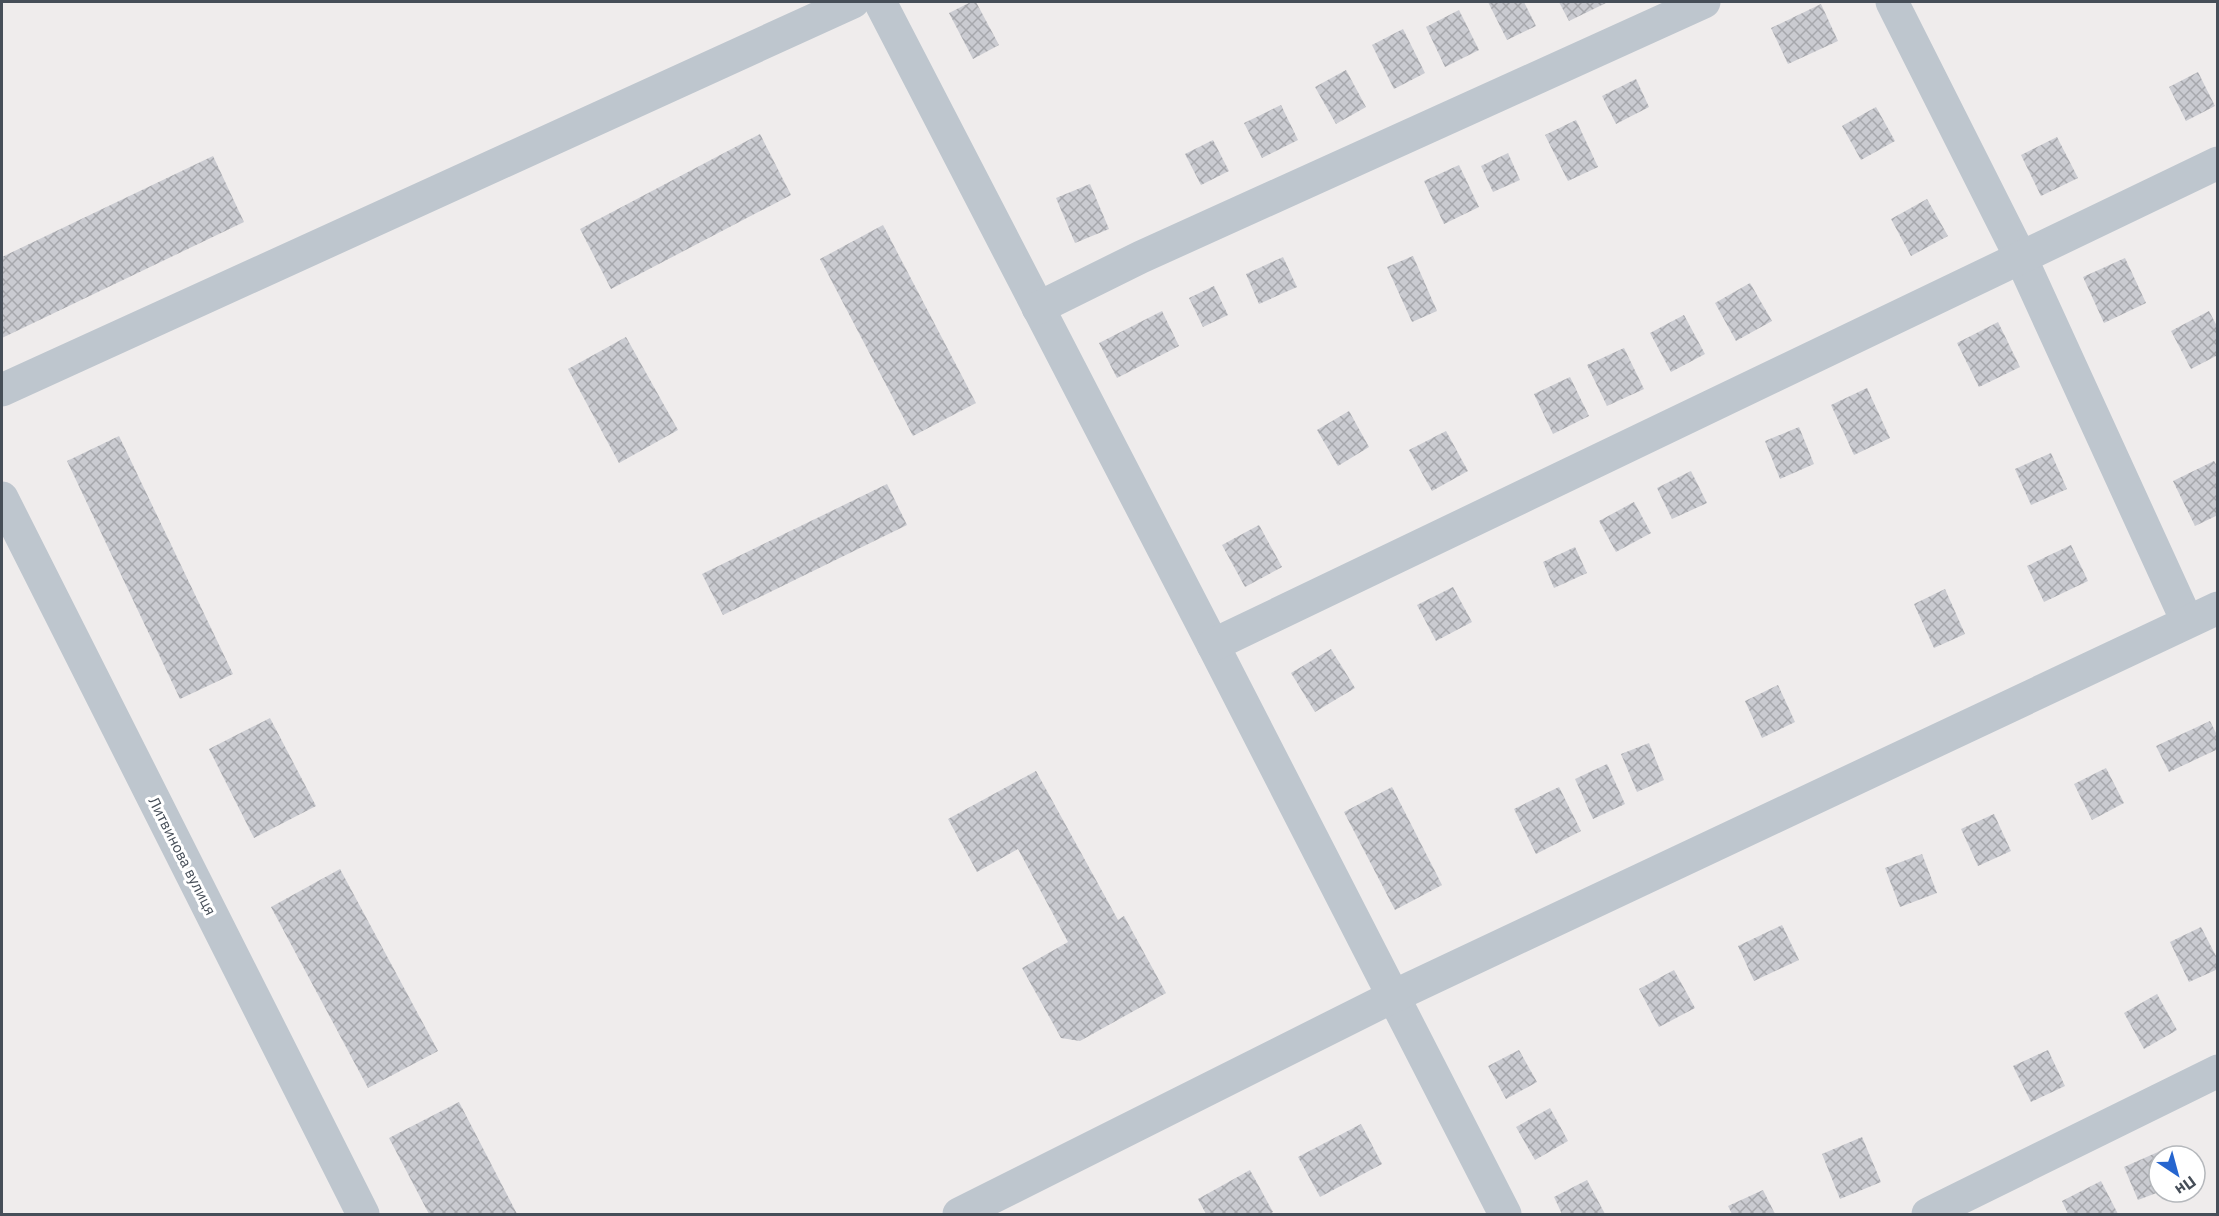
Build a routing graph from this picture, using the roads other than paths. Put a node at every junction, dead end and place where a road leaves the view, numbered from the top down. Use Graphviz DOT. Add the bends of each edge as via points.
graph roads {
  1 [pos="853,2"];
  2 [pos="880,2"];
  3 [pos="1704,2"];
  4 [pos="1892,2"];
  5 [pos="2217,164"];
  6 [pos="2021,258"];
  7 [pos="1038,308"];
  8 [pos="2,390"];
  9 [pos="2,498"];
  10 [pos="2217,608"];
  11 [pos="2187,621"];
  12 [pos="1213,645"];
  13 [pos="1394,996"];
  14 [pos="2217,1071"];
  15 [pos="363,1215"];
  16 [pos="958,1215"];
  17 [pos="1505,1215"];
  18 [pos="1928,1215"];
  1 -- 8 [label="street"];
  2 -- 7 [label="street"];
  3 -- 7 [label="street" via="1141,257"];
  4 -- 6 [label="street"];
  5 -- 6 [label="street"];
  6 -- 11 [label="street"];
  6 -- 12 [label="street"];
  7 -- 12 [label="street"];
  9 -- 15 [label="street, Литвинова вулиця"];
  10 -- 11 [label="street"];
  11 -- 13 [label="street"];
  12 -- 13 [label="street"];
  13 -- 16 [label="street"];
  13 -- 17 [label="street"];
  14 -- 18 [label="street"];
}
